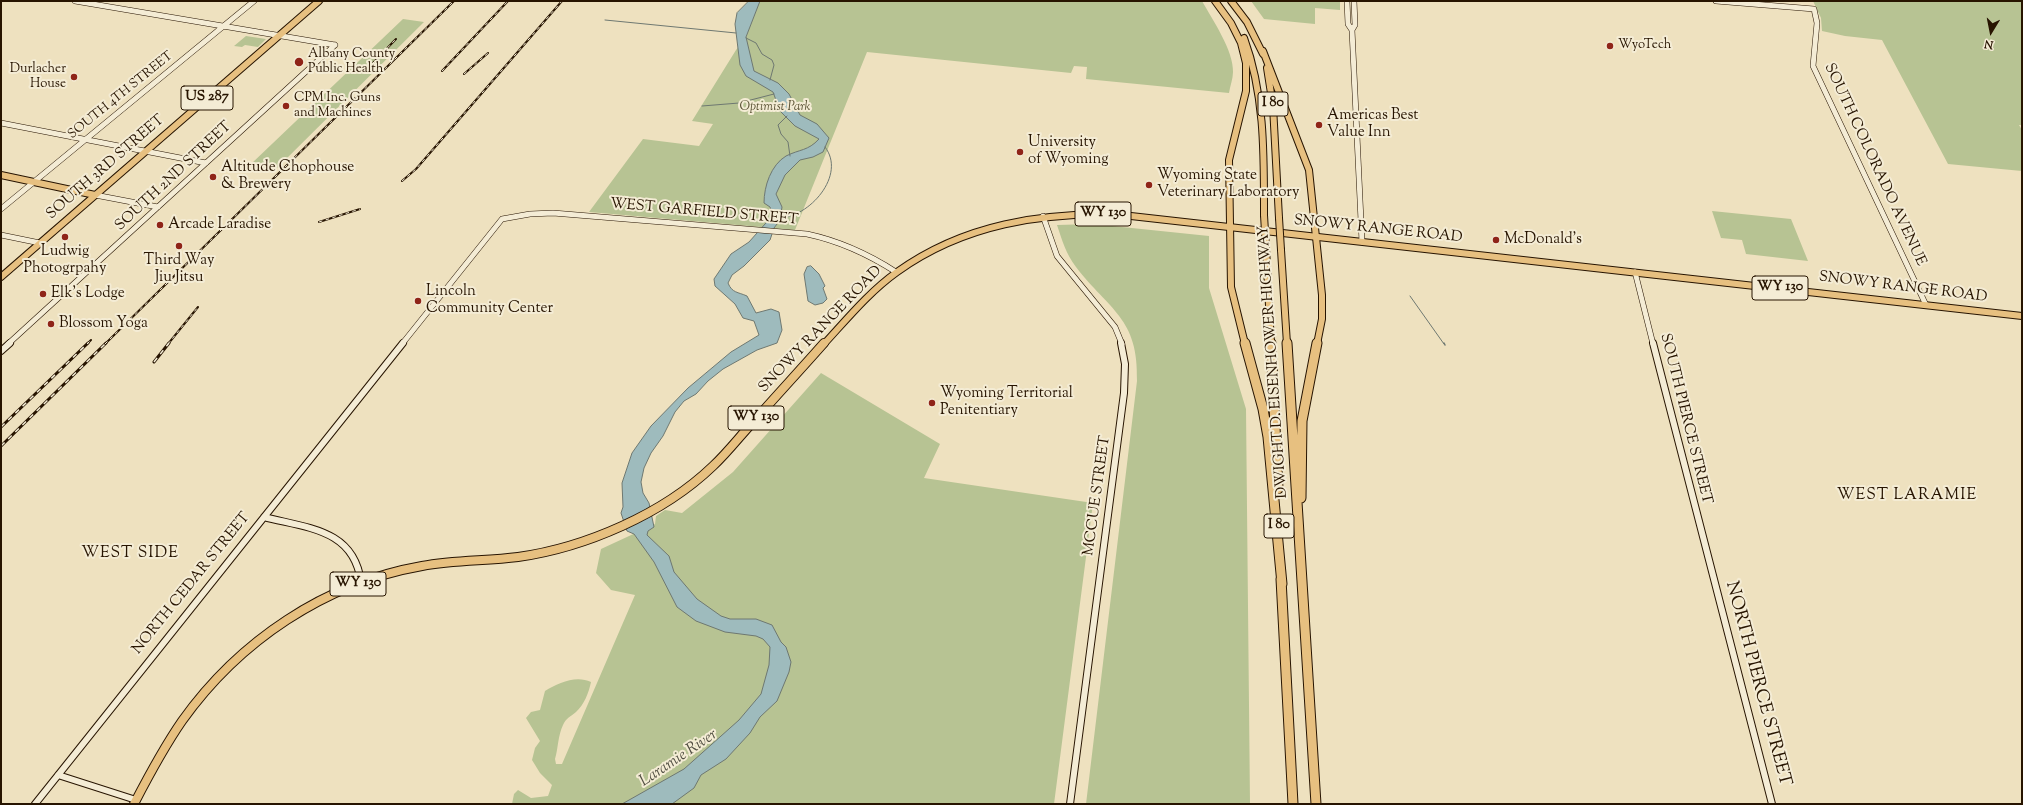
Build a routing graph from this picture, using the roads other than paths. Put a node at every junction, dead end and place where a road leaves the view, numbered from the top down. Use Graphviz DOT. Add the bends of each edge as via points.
graph roads {
  1 [pos="75,1"];
  2 [pos="254,1"];
  3 [pos="319,1"];
  4 [pos="1215,1"];
  5 [pos="1219,1"];
  6 [pos="1231,1"];
  7 [pos="1347,1"];
  8 [pos="1354,1"];
  9 [pos="1716,1"];
  10 [pos="224,26"];
  11 [pos="1352,30"];
  12 [pos="279,36"];
  13 [pos="1262,51"];
  14 [pos="1,123"];
  15 [pos="86,140"];
  16 [pos="146,151"];
  17 [pos="206,163"];
  18 [pos="1,175"];
  19 [pos="34,182"];
  20 [pos="95,195"];
  21 [pos="158,207"];
  22 [pos="1,209"];
  23 [pos="1043,216"];
  24 [pos="502,219"];
  25 [pos="1229,227"];
  26 [pos="1,234"];
  27 [pos="1316,237"];
  28 [pos="1362,242"];
  29 [pos="40,243"];
  30 [pos="896,272"];
  31 [pos="1635,272"];
  32 [pos="1,276"];
  33 [pos="1926,305"];
  34 [pos="2022,316"];
  35 [pos="1,351"];
  36 [pos="264,517"];
  37 [pos="1300,557"];
  38 [pos="1712,572"];
  39 [pos="361,582"];
  40 [pos="1282,584"];
  41 [pos="58,775"];
  42 [pos="135,802"];
  43 [pos="35,804"];
  44 [pos="1070,804"];
  45 [pos="1293,804"];
  46 [pos="1316,804"];
  47 [pos="1772,804"];
  1 -- 10 [label="street"];
  2 -- 10 [label="street, SOUTH 4TH STREET"];
  3 -- 12 [label="main road, SOUTH 3RD STREET / US 287"];
  4 -- 25 [label="highway" via="1231,23 1241,43 1246,63 1246,91 1229,160"];
  5 -- 40 [label="highway, DWIGHT D. EISENHOWER HIGHWAY / I 80, bridge" via="1242,34 1255,68 1261,109"];
  6 -- 13 [label="highway, DWIGHT D. EISENHOWER HIGHWAY / I 80" via="1247,22"];
  7 -- 11 [label="street" via="1348,24"];
  8 -- 11 [label="street" via="1355,25"];
  9 -- 33 [label="street, SOUTH COLORADO AVENUE" via="1814,9 1818,24 1812,49 1814,66"];
  10 -- 12 [label="street"];
  10 -- 15 [label="street, SOUTH 4TH STREET"];
  11 -- 28 [label="street"];
  12 -- 16 [label="main road, SOUTH 3RD STREET / US 287"];
  12 -- 17 [label="street, SOUTH 2ND STREET" via="335,45"];
  13 -- 27 [label="highway" via="1269,63 1309,170"];
  13 -- 37 [label="highway, DWIGHT D. EISENHOWER HIGHWAY / I 80, bridge" via="1273,106"];
  14 -- 15 [label="street"];
  15 -- 16 [label="street"];
  15 -- 19 [label="street, SOUTH 4TH STREET"];
  16 -- 17 [label="street"];
  16 -- 20 [label="main road, SOUTH 3RD STREET / US 287"];
  17 -- 21 [label="street, SOUTH 2ND STREET"];
  18 -- 19 [label="main road"];
  19 -- 20 [label="main road"];
  19 -- 22 [label="street, SOUTH 4TH STREET"];
  20 -- 21 [label="street"];
  20 -- 29 [label="main road, SOUTH 3RD STREET"];
  21 -- 35 [label="street, SOUTH 2ND STREET"];
  23 -- 25 [label="main road, SNOWY RANGE ROAD / WY 130" via="1104,214"];
  23 -- 30 [label="main road, SNOWY RANGE ROAD / WY 130" via="999,224 962,236 924,254"];
  23 -- 44 [label="street, MCCUE STREET" via="1058,256 1112,323 1121,339 1126,362 1123,404"];
  24 -- 30 [label="street, WEST GARFIELD STREET" via="553,213 814,235 844,243"];
  24 -- 36 [label="street, NORTH CEDAR STREET"];
  25 -- 27 [label="main road, SNOWY RANGE ROAD / WY 130"];
  25 -- 40 [label="highway" via="1234,305 1263,409 1268,437"];
  26 -- 29 [label="street"];
  27 -- 28 [label="main road, SNOWY RANGE ROAD / WY 130"];
  27 -- 37 [label="highway" via="1322,319 1302,421"];
  28 -- 31 [label="main road, SNOWY RANGE ROAD / WY 130"];
  29 -- 32 [label="main road, SOUTH 3RD STREET"];
  30 -- 39 [label="main road, SNOWY RANGE ROAD / WY 130" via="840,327 711,468 666,502 618,528 541,553 485,561 419,566"];
  31 -- 33 [label="main road, SNOWY RANGE ROAD / WY 130"];
  31 -- 38 [label="street, SOUTH PIERCE STREET"];
  33 -- 34 [label="main road, SNOWY RANGE ROAD / WY 130"];
  36 -- 39 [label="street" via="321,532 340,540 355,558"];
  36 -- 41 [label="street, NORTH CEDAR STREET"];
  37 -- 46 [label="highway, DWIGHT D. EISENHOWER HIGHWAY / I 80"];
  38 -- 47 [label="street, NORTH PIERCE STREET"];
  39 -- 42 [label="main road, SNOWY RANGE ROAD / WY 130" via="305,608 238,656 206,689 175,729"];
  40 -- 45 [label="highway, DWIGHT D. EISENHOWER HIGHWAY / I 80"];
  41 -- 42 [label="street"];
  41 -- 43 [label="street, NORTH CEDAR STREET"];
}
